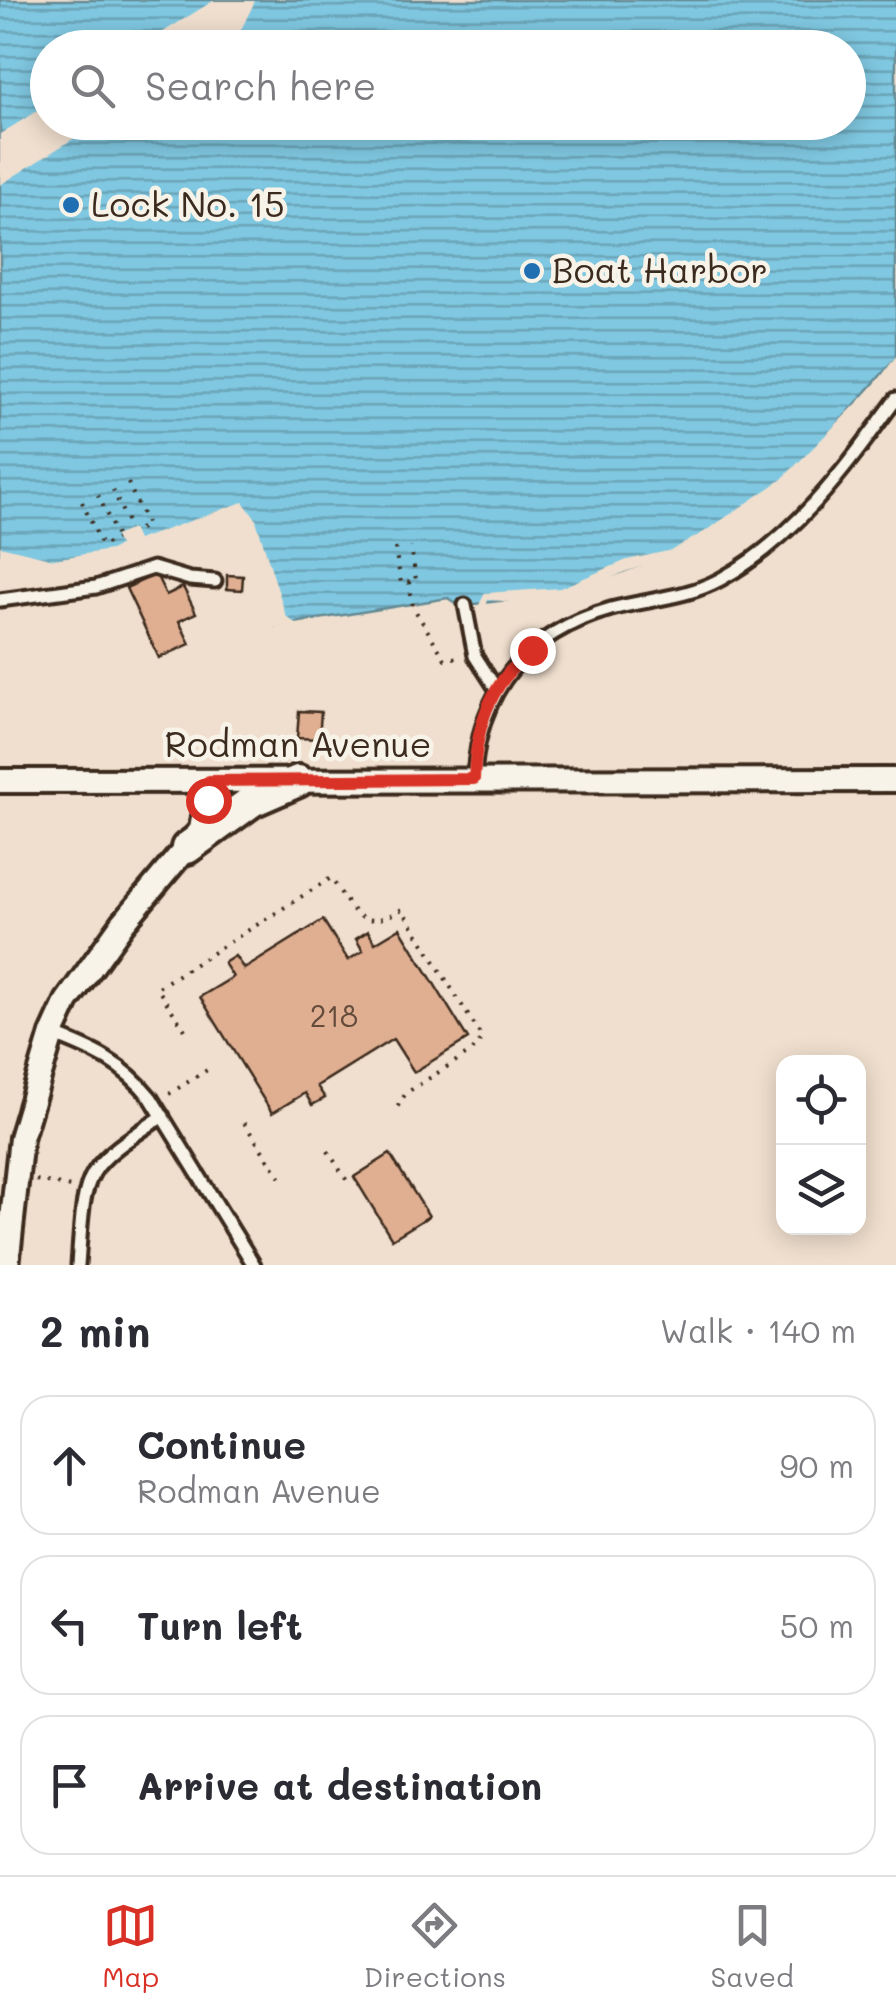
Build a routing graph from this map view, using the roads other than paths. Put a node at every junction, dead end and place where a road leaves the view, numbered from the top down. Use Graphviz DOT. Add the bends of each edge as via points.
graph roads {
  1 [pos="896,399"];
  2 [pos="215,580"];
  3 [pos="0,600"];
  4 [pos="465,604"];
  5 [pos="496,690"];
  6 [pos="474,779"];
  7 [pos="896,780"];
  8 [pos="0,781"];
  9 [pos="209,781"];
  10 [pos="298,781"];
  11 [pos="187,848"];
  12 [pos="52,1034"];
  13 [pos="162,1116"];
  14 [pos="7,1265"];
  15 [pos="78,1265"];
  16 [pos="254,1265"];
  1 -- 5 [label="lane" via="808,510 736,569 682,594 580,620 522,658"];
  2 -- 3 [label="lane" via="153,568 96,588"];
  4 -- 5 [label="lane" via="474,656"];
  5 -- 6 [label="lane" via="481,719"];
  6 -- 7 [label="street, Rodman Avenue"];
  6 -- 10 [label="street, Rodman Avenue"];
  8 -- 9 [label="street, Rodman Avenue"];
  9 -- 10 [label="street, Rodman Avenue"];
  9 -- 11 [label="street" via="206,820"];
  10 -- 11 [label="street" via="252,801"];
  11 -- 12 [label="street" via="112,938"];
  12 -- 13 [label="lane" via="110,1056"];
  12 -- 14 [label="street" via="21,1138"];
  13 -- 15 [label="lane" via="106,1154 88,1178"];
  13 -- 16 [label="lane"];
}
